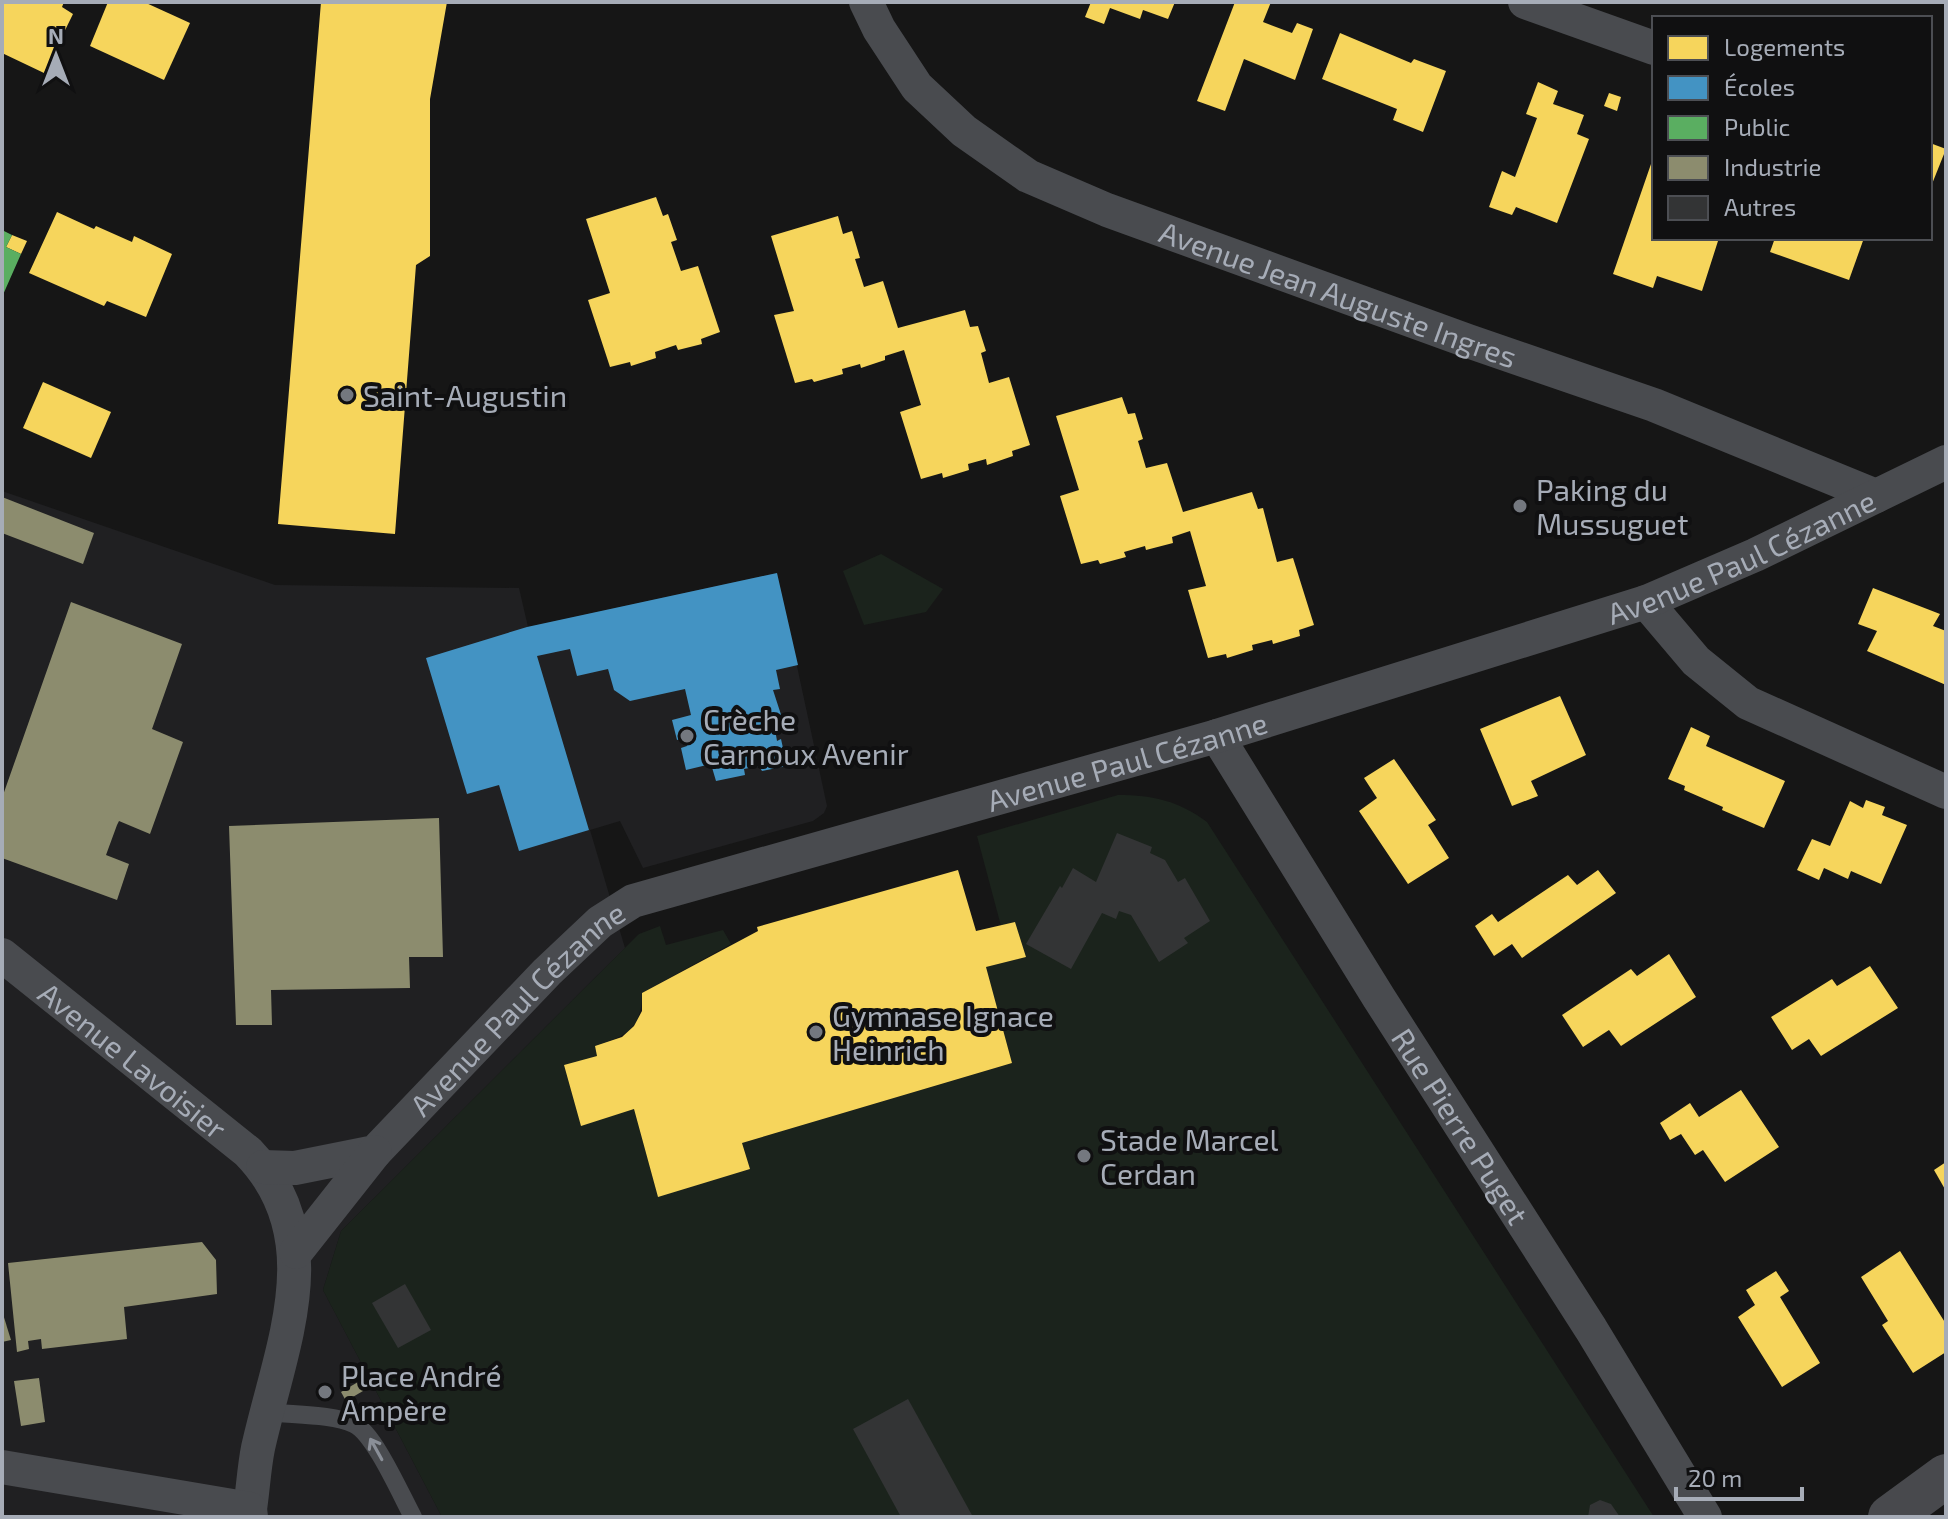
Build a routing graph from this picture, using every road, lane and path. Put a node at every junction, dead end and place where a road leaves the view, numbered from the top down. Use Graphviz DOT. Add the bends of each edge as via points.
graph roads {
  1 [pos="866,2"];
  2 [pos="1525,2"];
  3 [pos="1652,47"];
  4 [pos="1946,462"];
  5 [pos="1876,496"];
  6 [pos="1646,602"];
  7 [pos="1217,736"];
  8 [pos="1946,792"];
  9 [pos="2,955"];
  10 [pos="375,1152"];
  11 [pos="263,1167"];
  12 [pos="296,1252"];
  13 [pos="268,1412"];
  14 [pos="2,1467"];
  15 [pos="1946,1476"];
  16 [pos="251,1513"];
  17 [pos="413,1517"];
  18 [pos="1705,1517"];
  19 [pos="1890,1517"];
  1 -- 5 [label="street, Avenue Jean Auguste Ingres" via="917,87 964,131 1028,176 1107,210 1654,405"];
  2 -- 3 [label="street"];
  4 -- 5 [label="street, Avenue Paul Cézanne"];
  5 -- 6 [label="street, Avenue Paul Cézanne"];
  6 -- 7 [label="street, Avenue Paul Cézanne"];
  6 -- 8 [label="street" via="1696,661 1748,703"];
  7 -- 10 [label="street, Avenue Paul Cézanne" via="633,901 600,922 547,972"];
  7 -- 18 [label="street, Rue Pierre Puget"];
  9 -- 11 [label="street, Avenue Lavoisier"];
  10 -- 11 [label="street" via="295,1168"];
  10 -- 12 [label="street, Avenue Paul Cézanne"];
  11 -- 12 [label="street, Avenue Lavoisier" via="283,1201"];
  12 -- 13 [label="street" via="291,1307"];
  13 -- 16 [label="street"];
  17 -- 13 [label="lane, one-way" via="367,1433 341,1420"];
  14 -- 16 [label="street"];
  15 -- 19 [label="main road"];
}
